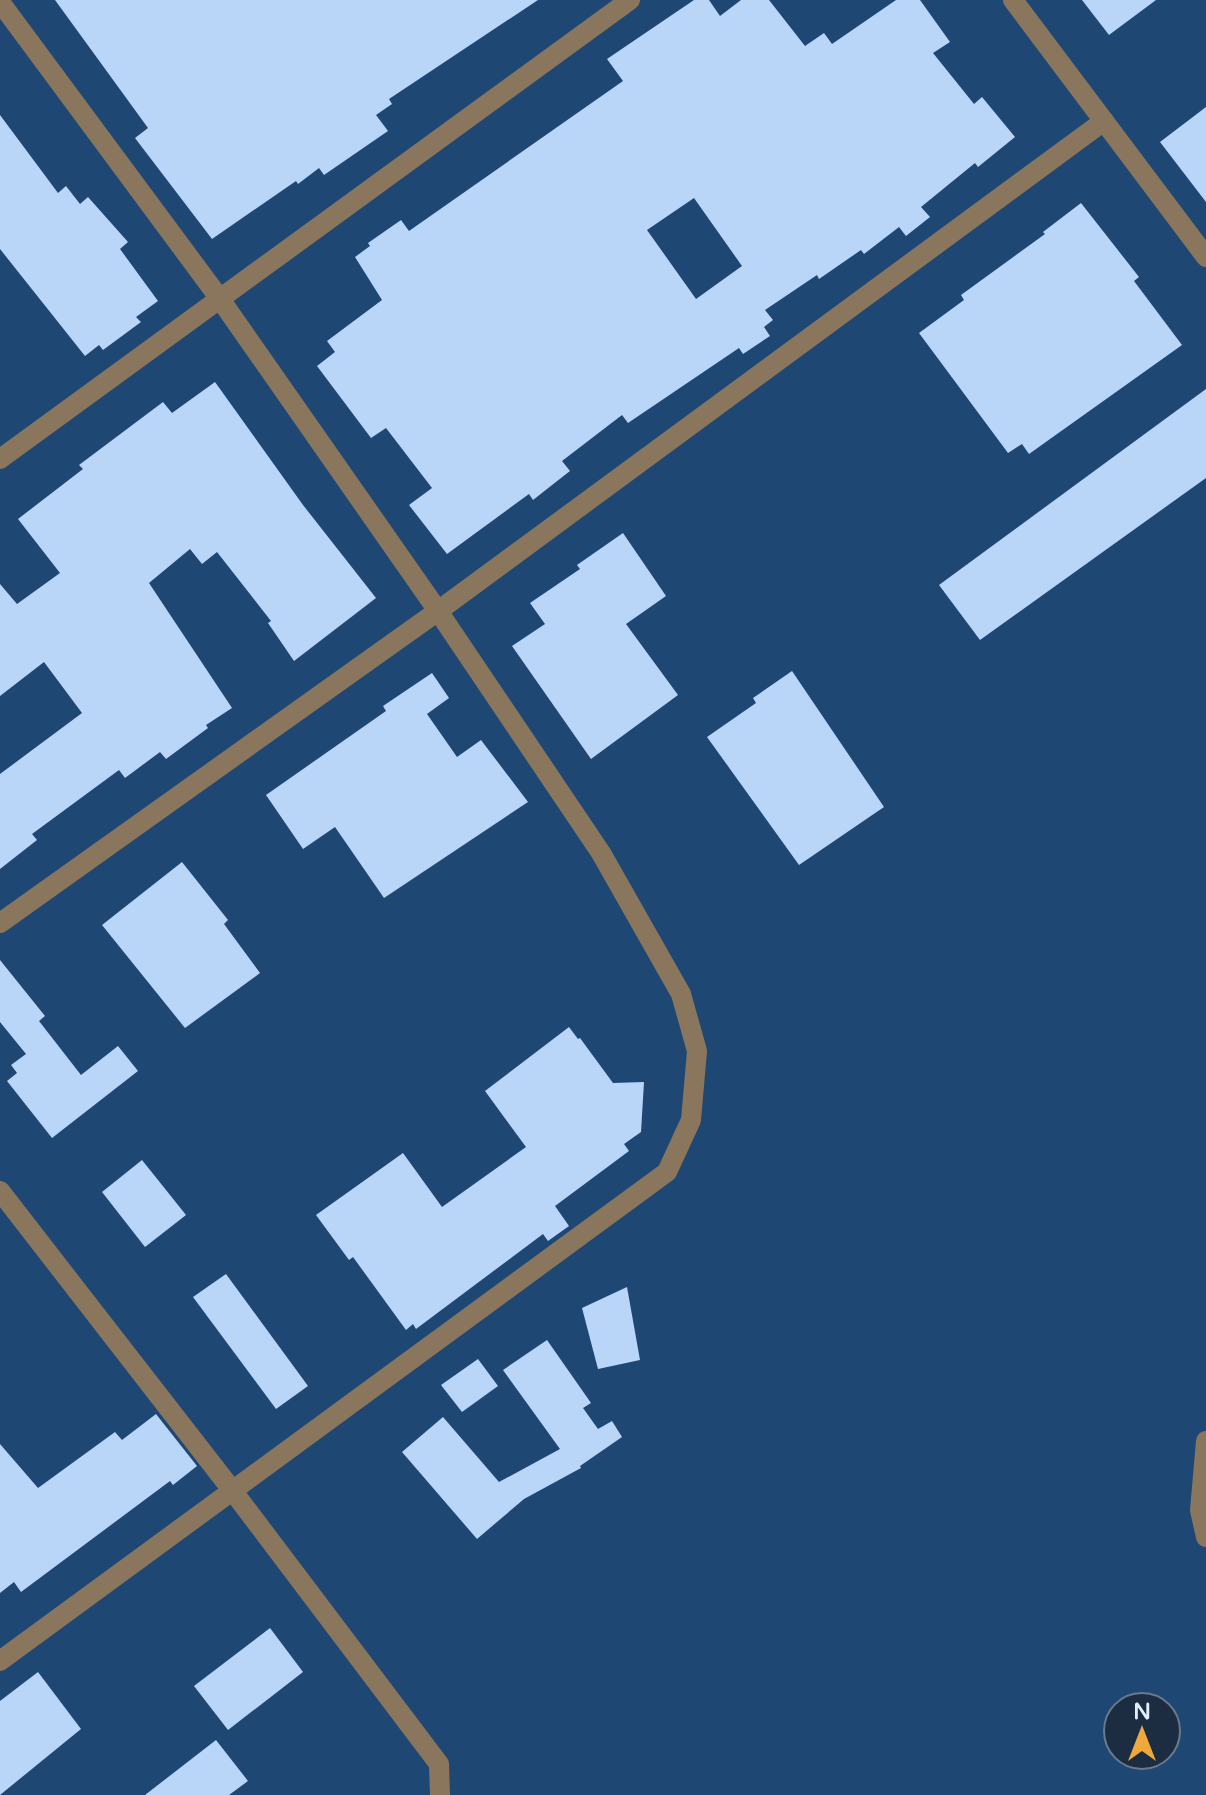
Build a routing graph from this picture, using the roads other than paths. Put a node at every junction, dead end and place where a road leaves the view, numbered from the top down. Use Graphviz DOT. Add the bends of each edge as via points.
graph roads {
  1 [pos="630,0"];
  2 [pos="1013,0"];
  3 [pos="0,2"];
  4 [pos="1104,121"];
  5 [pos="1206,257"];
  6 [pos="220,299"];
  7 [pos="0,459"];
  8 [pos="438,611"];
  9 [pos="0,923"];
  10 [pos="0,1191"];
  11 [pos="1206,1441"];
  12 [pos="232,1490"];
  13 [pos="1206,1537"];
  14 [pos="0,1661"];
  15 [pos="440,1795"];
  1 -- 6 [label="street"];
  2 -- 4 [label="street"];
  3 -- 6 [label="street"];
  4 -- 5 [label="street"];
  4 -- 8 [label="street"];
  6 -- 7 [label="street"];
  6 -- 8 [label="street"];
  8 -- 9 [label="street"];
  8 -- 12 [label="street" via="601,853 681,994 697,1051 691,1120 667,1172"];
  10 -- 12 [label="street"];
  11 -- 13 [label="street" via="1200,1510"];
  12 -- 14 [label="street"];
  12 -- 15 [label="street" via="439,1764"];
}
